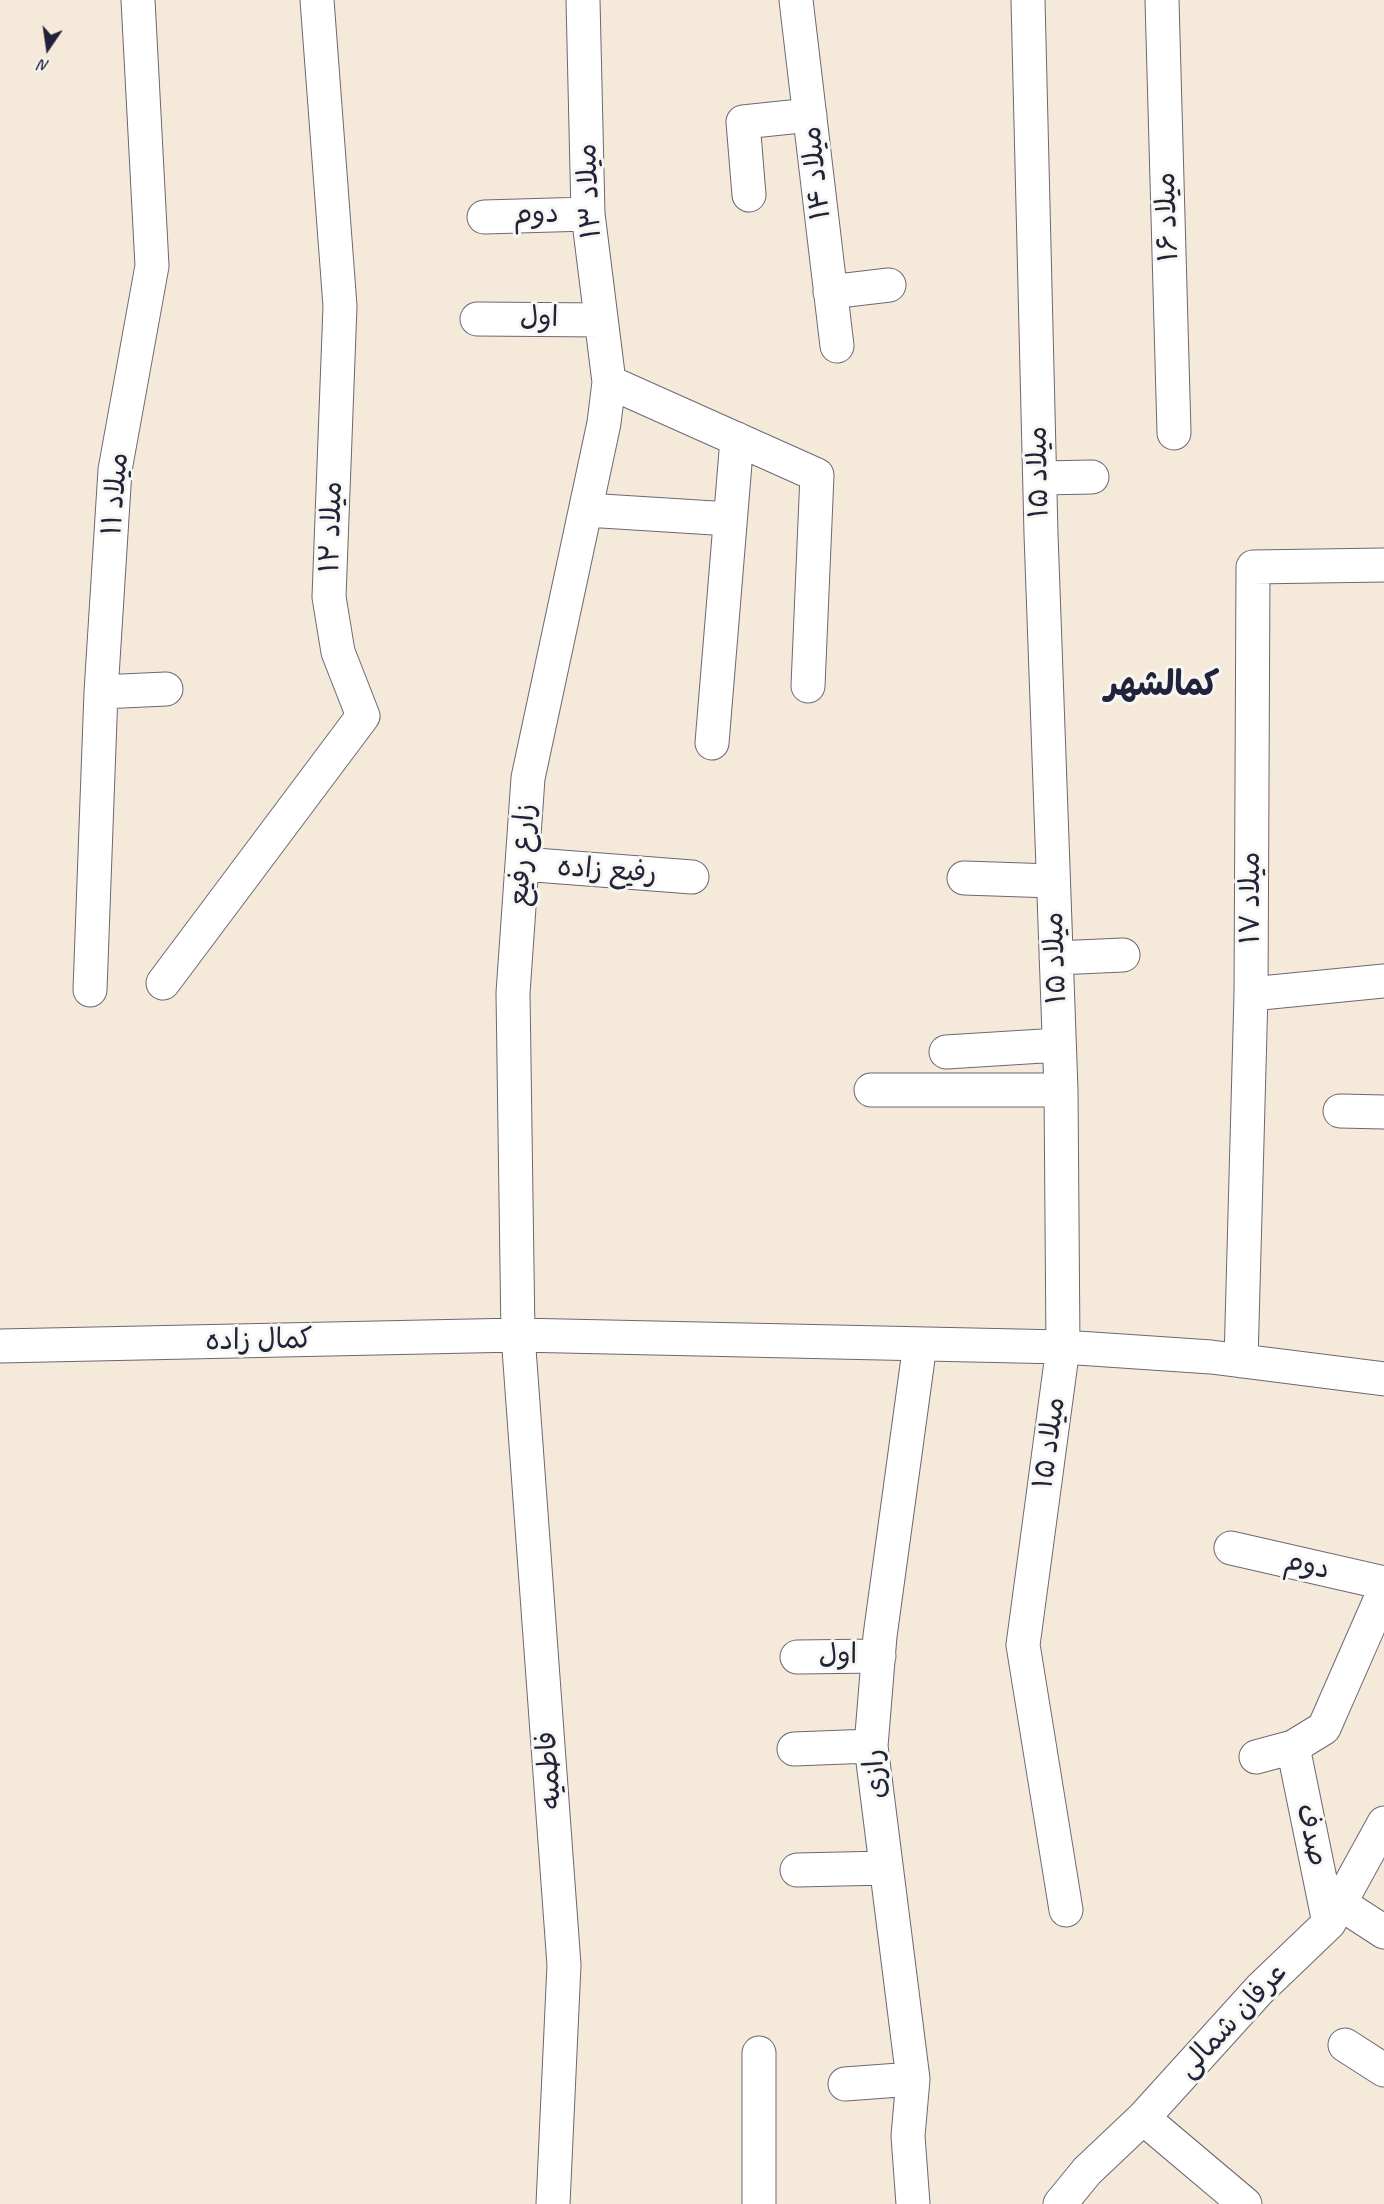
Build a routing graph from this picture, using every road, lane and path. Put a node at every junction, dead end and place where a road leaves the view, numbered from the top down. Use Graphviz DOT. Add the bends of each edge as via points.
graph roads {
  1 [pos="138,0"];
  2 [pos="317,0"];
  3 [pos="583,0"];
  4 [pos="796,0"];
  5 [pos="1028,0"];
  6 [pos="1162,0"];
  7 [pos="810,115"];
  8 [pos="749,195"];
  9 [pos="588,214"];
  10 [pos="484,217"];
  11 [pos="889,285"];
  12 [pos="830,292"];
  13 [pos="477,319"];
  14 [pos="601,320"];
  15 [pos="837,346"];
  16 [pos="609,382"];
  17 [pos="1174,434"];
  18 [pos="737,439"];
  19 [pos="1092,477"];
  20 [pos="1040,478"];
  21 [pos="586,510"];
  22 [pos="730,519"];
  23 [pos="1384,565"];
  24 [pos="808,686"];
  25 [pos="166,689"];
  26 [pos="101,692"];
  27 [pos="712,743"];
  28 [pos="522,864"];
  29 [pos="692,877"];
  30 [pos="964,878"];
  31 [pos="1053,880"];
  32 [pos="1123,956"];
  33 [pos="1056,958"];
  34 [pos="1384,981"];
  35 [pos="163,983"];
  36 [pos="90,990"];
  37 [pos="1251,994"];
  38 [pos="1059,1046"];
  39 [pos="946,1052"];
  40 [pos="871,1090"];
  41 [pos="1061,1090"];
  42 [pos="1340,1111"];
  43 [pos="1384,1112"];
  44 [pos="518,1335"];
  45 [pos="920,1344"];
  46 [pos="0,1346"];
  47 [pos="1064,1347"];
  48 [pos="1241,1361"];
  49 [pos="1384,1379"];
  50 [pos="1231,1548"];
  51 [pos="1384,1583"];
  52 [pos="1384,1591"];
  53 [pos="879,1656"];
  54 [pos="797,1657"];
  55 [pos="871,1746"];
  56 [pos="1293,1748"];
  57 [pos="794,1749"];
  58 [pos="1256,1757"];
  59 [pos="1384,1823"];
  60 [pos="886,1868"];
  61 [pos="797,1870"];
  62 [pos="1066,1910"];
  63 [pos="1335,1913"];
  64 [pos="1384,1932"];
  65 [pos="1345,2045"];
  66 [pos="759,2053"];
  67 [pos="1384,2070"];
  68 [pos="913,2079"];
  69 [pos="845,2084"];
  70 [pos="1143,2118"];
  71 [pos="553,2204"];
  72 [pos="759,2204"];
  73 [pos="913,2204"];
  74 [pos="1060,2204"];
  75 [pos="1245,2204"];
  1 -- 26 [label="street, میلاد ۱۱" via="152,266 115,470"];
  2 -- 35 [label="street, میلاد ۱۲" via="340,306 329,597 338,652 363,716"];
  3 -- 9 [label="street, میلاد ۱۳"];
  4 -- 7 [label="street, میلاد ۱۴"];
  5 -- 20 [label="street, میلاد ۱۵"];
  6 -- 17 [label="street, میلاد ۱۶"];
  7 -- 8 [label="street" via="744,122"];
  7 -- 12 [label="street, میلاد ۱۴"];
  9 -- 10 [label="street, دوم"];
  9 -- 14 [label="street, میلاد ۱۳"];
  11 -- 12 [label="street"];
  12 -- 15 [label="street, میلاد ۱۴"];
  13 -- 14 [label="street, اول"];
  14 -- 16 [label="street, میلاد ۱۳"];
  16 -- 18 [label="street"];
  16 -- 21 [label="street, زارع رفیع"];
  18 -- 22 [label="street"];
  18 -- 24 [label="street" via="817,475"];
  19 -- 20 [label="street"];
  20 -- 31 [label="street, میلاد ۱۵"];
  21 -- 22 [label="street"];
  21 -- 28 [label="street, زارع رفیع" via="528,778"];
  22 -- 27 [label="street"];
  23 -- 37 [label="street, میلاد ۱۷" via="1252,567"];
  25 -- 26 [label="street"];
  26 -- 36 [label="street, میلاد ۱۱"];
  28 -- 29 [label="street, رفیع زاده"];
  28 -- 44 [label="street, زارع رفیع" via="513,993"];
  30 -- 31 [label="street"];
  31 -- 33 [label="street, میلاد ۱۵"];
  32 -- 33 [label="street"];
  33 -- 38 [label="street, میلاد ۱۵"];
  34 -- 37 [label="street"];
  37 -- 48 [label="street, میلاد ۱۷"];
  38 -- 39 [label="street"];
  38 -- 41 [label="street, میلاد ۱۵"];
  40 -- 41 [label="street"];
  41 -- 47 [label="street, میلاد ۱۵"];
  42 -- 43 [label="street"];
  44 -- 45 [label="street, کمال زاده"];
  44 -- 46 [label="street, کمال زاده"];
  44 -- 71 [label="street, فاطمیه" via="564,1965"];
  45 -- 47 [label="street, کمال زاده"];
  45 -- 53 [label="street, رازی"];
  47 -- 48 [label="street, کمال زاده"];
  47 -- 62 [label="street, میلاد ۱۵" via="1023,1645"];
  48 -- 49 [label="street, کمال زاده"];
  50 -- 51 [label="street, دوم"];
  52 -- 56 [label="street" via="1324,1728"];
  53 -- 54 [label="street, اول"];
  53 -- 55 [label="street, رازی"];
  55 -- 57 [label="street"];
  55 -- 60 [label="street, رازی"];
  56 -- 58 [label="street"];
  56 -- 63 [label="street, صدف"];
  59 -- 63 [label="street, عرفان شمالی"];
  60 -- 61 [label="street"];
  60 -- 68 [label="street, رازی"];
  63 -- 64 [label="street"];
  63 -- 70 [label="street, عرفان شمالی"];
  65 -- 67 [label="street"];
  66 -- 72 [label="street"];
  68 -- 69 [label="street"];
  68 -- 73 [label="street, رازی" via="908,2136"];
  70 -- 74 [label="street, عرفان شمالی" via="1087,2171"];
  70 -- 75 [label="street"];
}
